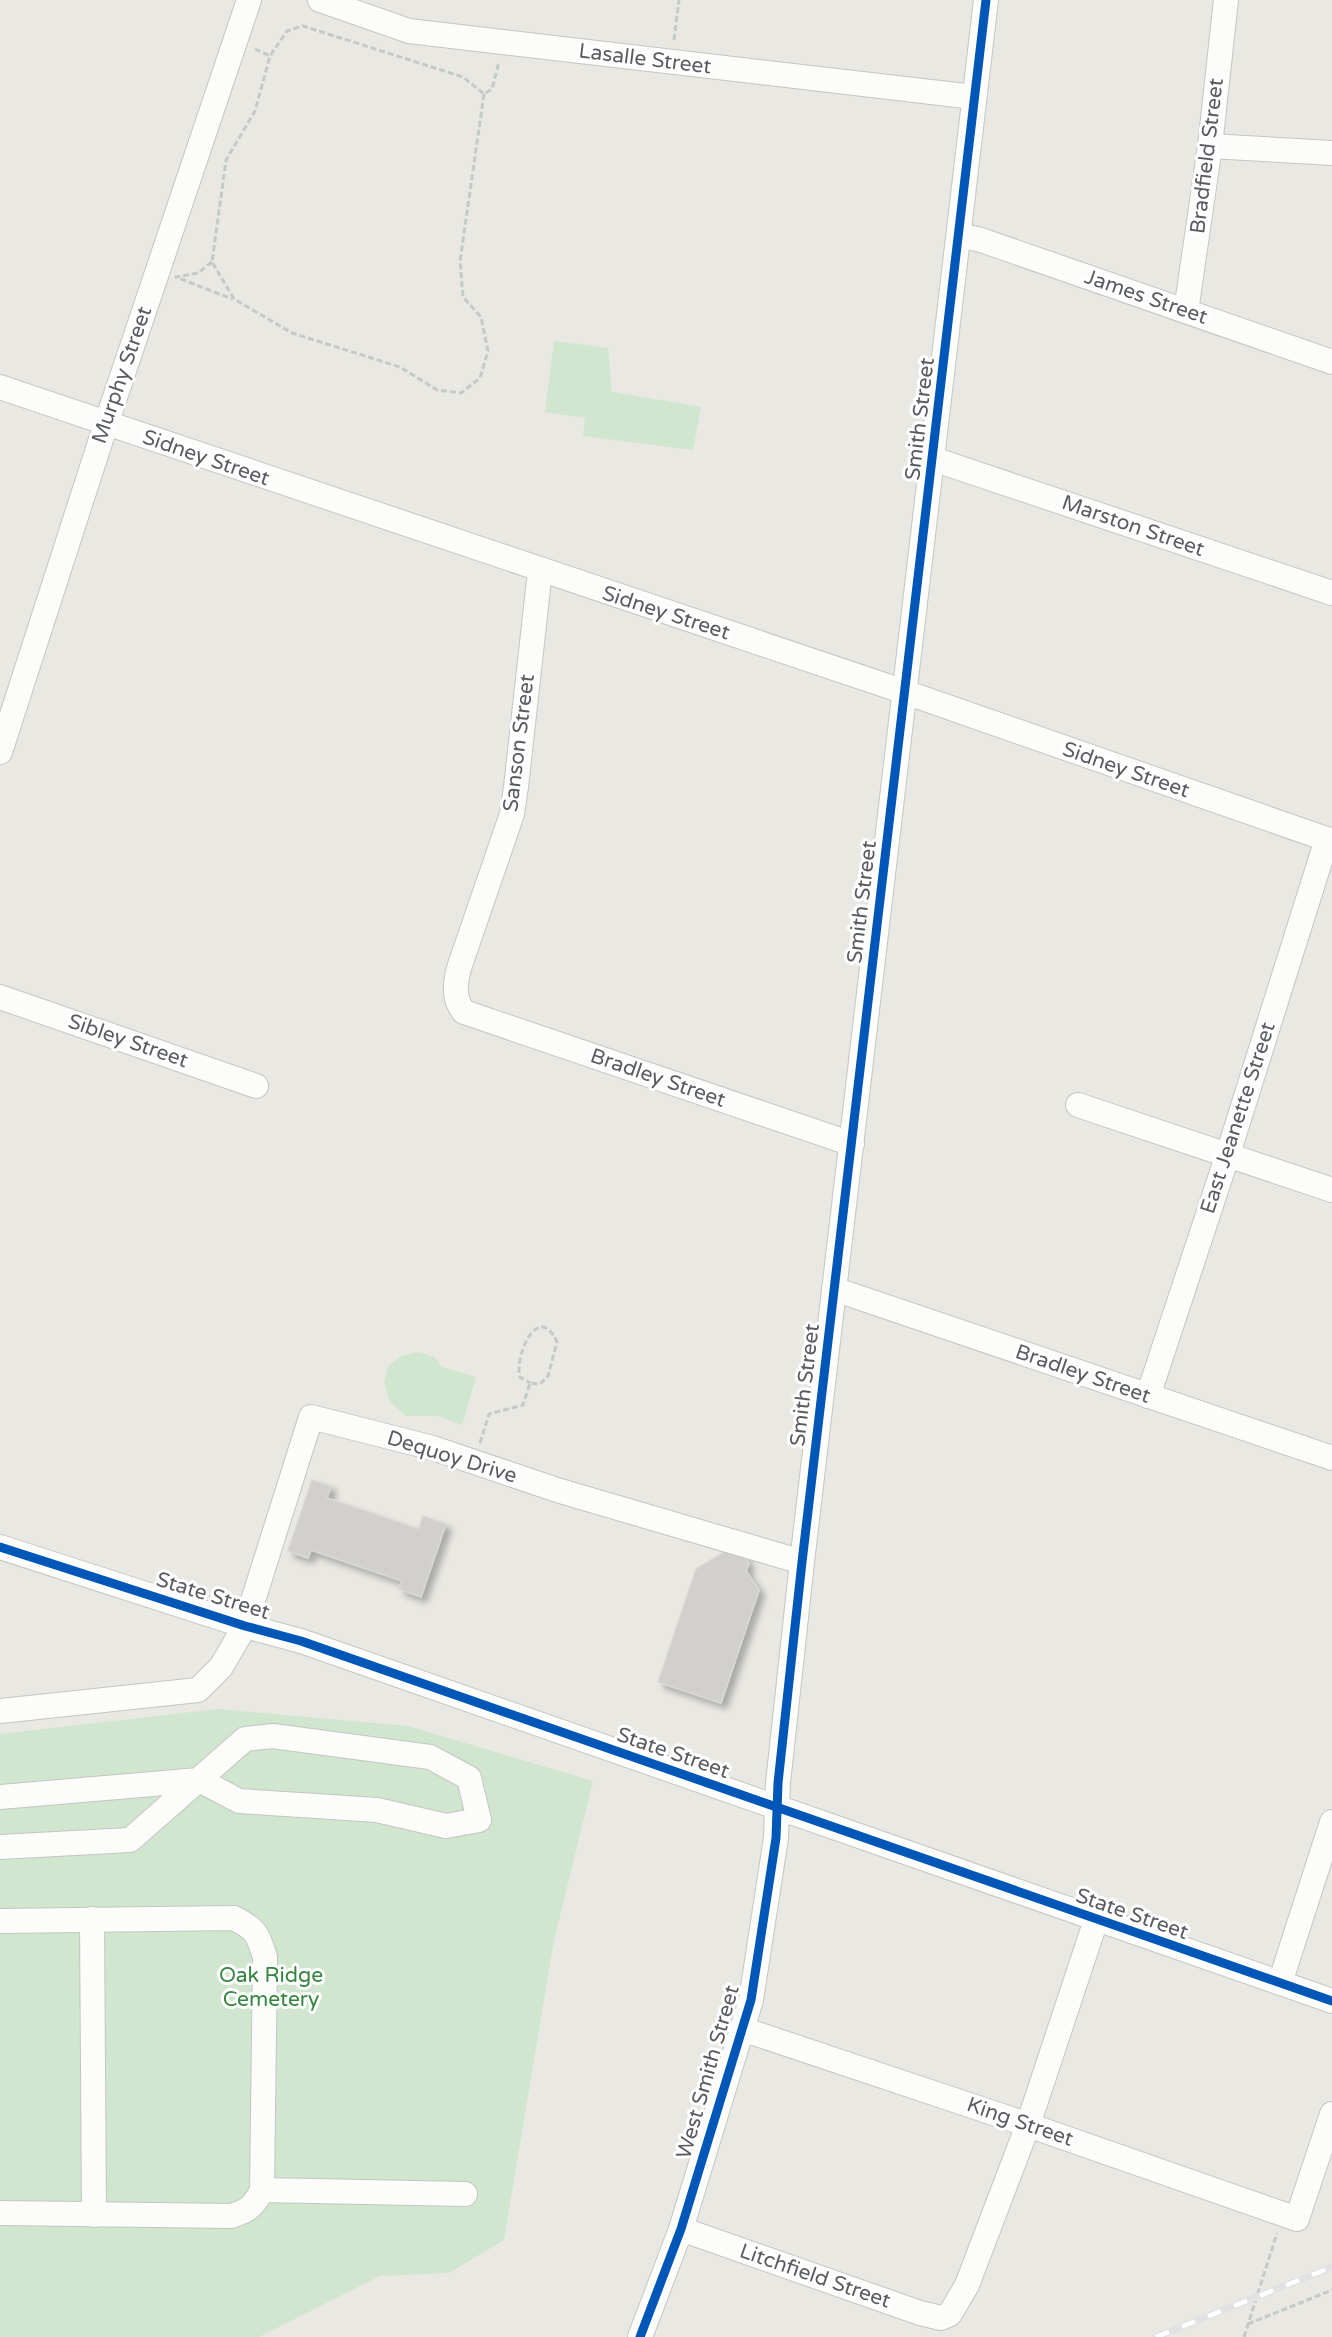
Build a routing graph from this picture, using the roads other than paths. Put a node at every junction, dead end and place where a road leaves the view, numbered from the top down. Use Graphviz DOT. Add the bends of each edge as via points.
graph roads {
  1 [pos="249,0"];
  2 [pos="320,0"];
  3 [pos="986,0"];
  4 [pos="1226,0"];
  5 [pos="974,97"];
  6 [pos="1210,146"];
  7 [pos="1332,153"];
  8 [pos="959,235"];
  9 [pos="1186,311"];
  10 [pos="1332,362"];
  11 [pos="0,387"];
  12 [pos="106,424"];
  13 [pos="933,459"];
  14 [pos="540,571"];
  15 [pos="1332,593"];
  16 [pos="905,692"];
  17 [pos="0,752"];
  18 [pos="1329,840"];
  19 [pos="0,996"];
  20 [pos="464,1012"];
  21 [pos="256,1086"];
  22 [pos="1078,1105"];
  23 [pos="852,1144"];
  24 [pos="1228,1154"];
  25 [pos="1332,1190"];
  26 [pos="834,1289"];
  27 [pos="1148,1396"];
  28 [pos="1332,1458"];
  29 [pos="0,1547"];
  30 [pos="802,1562"];
  31 [pos="245,1626"];
  32 [pos="0,1711"];
  33 [pos="199,1780"];
  34 [pos="0,1797"];
  35 [pos="776,1808"];
  36 [pos="1332,1822"];
  37 [pos="0,1847"];
  38 [pos="92,1919"];
  39 [pos="1096,1920"];
  40 [pos="0,1921"];
  41 [pos="1280,1983"];
  42 [pos="1332,2001"];
  43 [pos="741,2029"];
  44 [pos="1332,2114"];
  45 [pos="1028,2125"];
  46 [pos="262,2190"];
  47 [pos="465,2194"];
  48 [pos="0,2213"];
  49 [pos="94,2215"];
  50 [pos="681,2229"];
  51 [pos="640,2337"];
  1 -- 12 [label="street, Murphy Street"];
  2 -- 5 [label="street, Lasalle Street" via="409,31"];
  3 -- 5 [label="street, Smith Street"];
  4 -- 6 [label="street, Bradfield Street"];
  5 -- 8 [label="street, Smith Street"];
  6 -- 7 [label="street"];
  6 -- 9 [label="street, Bradfield Street"];
  8 -- 9 [label="street, James Street"];
  8 -- 13 [label="street, Smith Street"];
  9 -- 10 [label="street, James Street"];
  11 -- 12 [label="street, Sidney Street"];
  12 -- 14 [label="street, Sidney Street"];
  12 -- 17 [label="street, Murphy Street"];
  13 -- 15 [label="street, Marston Street"];
  13 -- 16 [label="street, Smith Street"];
  14 -- 16 [label="street, Sidney Street"];
  14 -- 20 [label="street, Sanson Street" via="512,814 459,968 455,985 458,1005"];
  16 -- 18 [label="street, Sidney Street"];
  16 -- 23 [label="street, Smith Street"];
  18 -- 24 [label="street, East Jeanette Street"];
  19 -- 21 [label="street, Sibley Street"];
  20 -- 23 [label="street, Bradley Street"];
  22 -- 24 [label="street"];
  23 -- 26 [label="street, Smith Street"];
  24 -- 25 [label="street"];
  24 -- 27 [label="street, East Jeanette Street"];
  26 -- 27 [label="street, Bradley Street"];
  26 -- 30 [label="street, Smith Street"];
  27 -- 28 [label="street, Bradley Street"];
  29 -- 31 [label="street, State Street"];
  30 -- 31 [label="street, Dequoy Drive" via="433,1448 311,1417"];
  30 -- 35 [label="street, Smith Street"];
  31 -- 32 [label="street" via="221,1667 198,1690"];
  31 -- 35 [label="street, State Street" via="301,1641"];
  33 -- 33 [label="street" via="239,1801 377,1810 446,1826 479,1820 469,1778 430,1757 273,1736 245,1740"];
  33 -- 34 [label="street"];
  33 -- 37 [label="street" via="130,1840"];
  35 -- 39 [label="street, State Street"];
  35 -- 43 [label="street, West Smith Street" via="776,1838 751,2000"];
  36 -- 41 [label="street"];
  38 -- 40 [label="street"];
  38 -- 46 [label="street" via="234,1918 249,1925 259,1936 265,1957"];
  38 -- 49 [label="street"];
  39 -- 41 [label="street, State Street"];
  39 -- 45 [label="street"];
  41 -- 42 [label="street, State Street"];
  43 -- 45 [label="street, King Street"];
  43 -- 50 [label="street, West Smith Street"];
  44 -- 45 [label="street, King Street" via="1287,2225"];
  45 -- 50 [label="street, Litchfield Street" via="968,2285 950,2314 941,2318"];
  46 -- 47 [label="street"];
  46 -- 49 [label="street" via="246,2212 231,2216"];
  48 -- 49 [label="street"];
  50 -- 51 [label="street, West Smith Street"];
}
